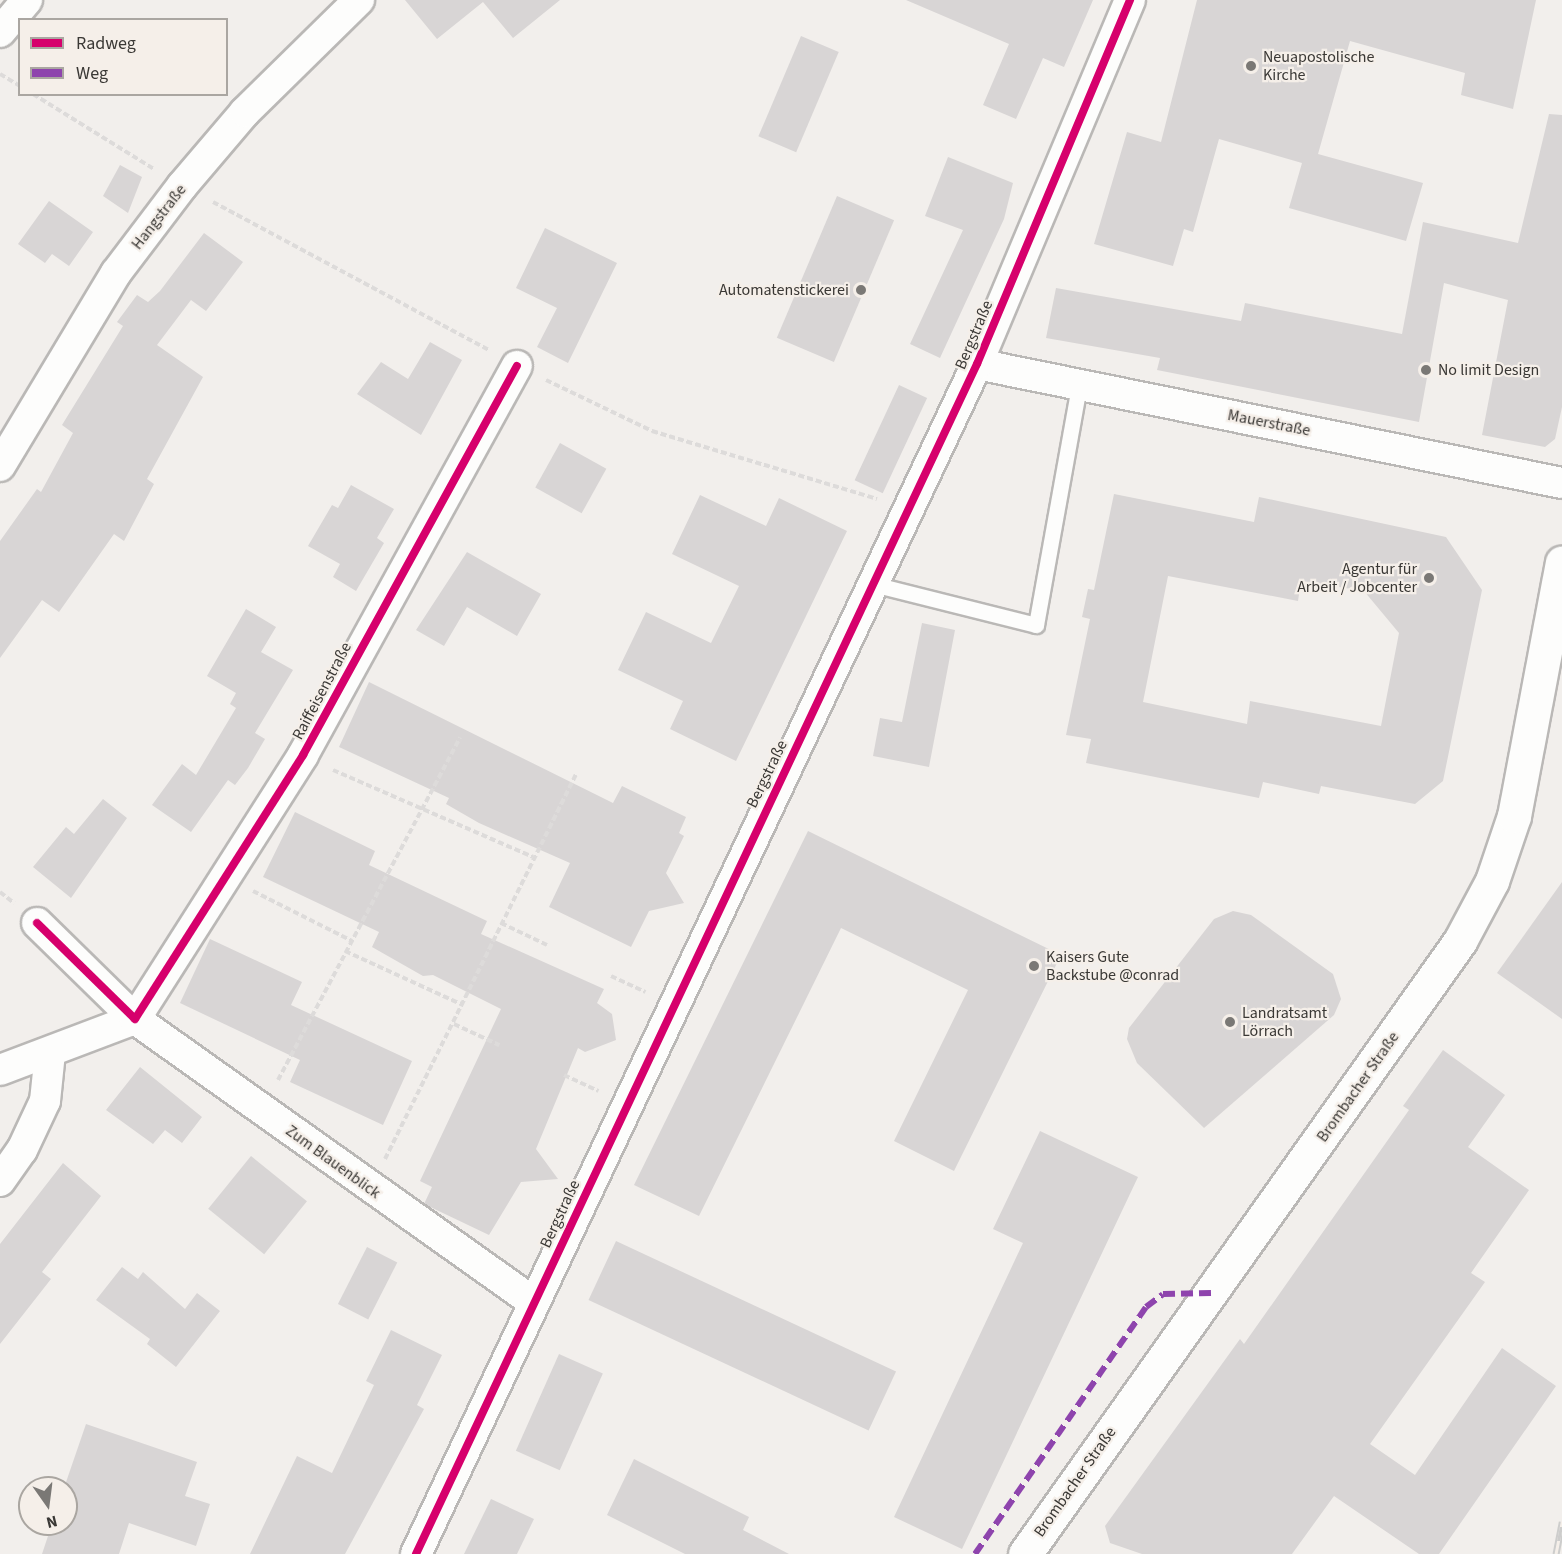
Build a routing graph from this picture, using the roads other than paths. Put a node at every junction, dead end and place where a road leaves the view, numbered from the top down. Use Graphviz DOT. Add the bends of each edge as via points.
graph roads {
  1 [pos="27,0"];
  2 [pos="360,0"];
  3 [pos="1130,0"];
  4 [pos="0,32"];
  5 [pos="977,364"];
  6 [pos="517,366"];
  7 [pos="1079,385"];
  8 [pos="0,466"];
  9 [pos="1562,483"];
  10 [pos="1562,562"];
  11 [pos="873,584"];
  12 [pos="37,922"];
  13 [pos="135,1019"];
  14 [pos="50,1053"];
  15 [pos="0,1070"];
  16 [pos="0,1181"];
  17 [pos="533,1302"];
  18 [pos="416,1554"];
  19 [pos="1025,1554"];
  1 -- 4 [label="street"];
  2 -- 8 [label="street, Hangstraße" via="245,111 182,186 116,273"];
  3 -- 5 [label="street, Bergstraße"];
  5 -- 7 [label="street, Mauerstraße"];
  5 -- 11 [label="street, Bergstraße"];
  6 -- 13 [label="street, Raiffeisenstraße" via="303,755"];
  7 -- 9 [label="street, Mauerstraße"];
  7 -- 11 [label="lane" via="1036,626"];
  10 -- 19 [label="main road, Brombacher Straße" via="1514,816 1492,881 1460,941"];
  11 -- 17 [label="street, Bergstraße"];
  12 -- 13 [label="street, Zum Blauenblick"];
  13 -- 14 [label="street"];
  13 -- 17 [label="street, Zum Blauenblick"];
  14 -- 15 [label="street"];
  14 -- 16 [label="street" via="45,1101 22,1150"];
  17 -- 18 [label="street, Bergstraße"];
}
